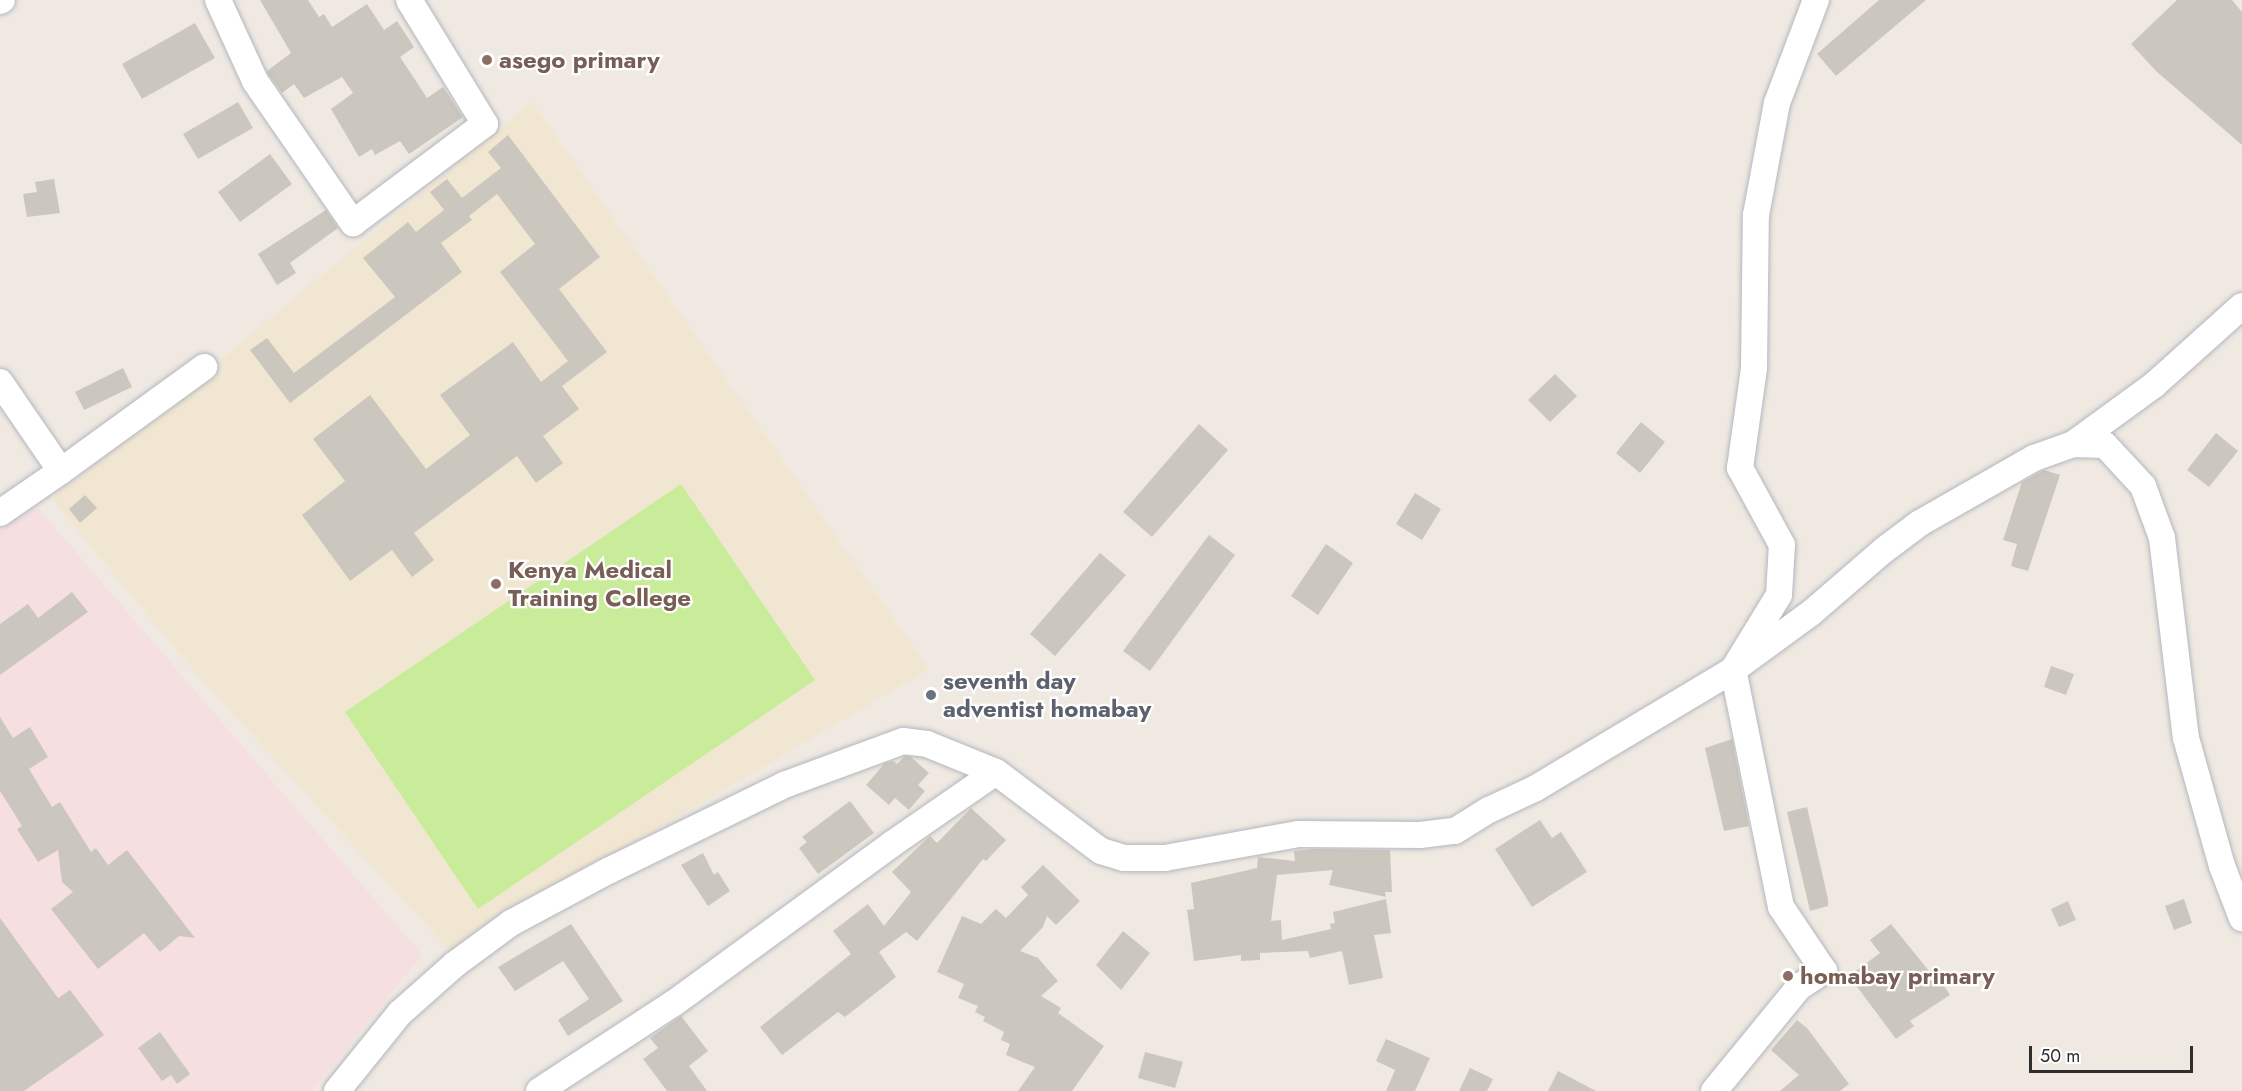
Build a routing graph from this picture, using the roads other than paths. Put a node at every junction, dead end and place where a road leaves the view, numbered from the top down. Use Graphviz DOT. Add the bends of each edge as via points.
graph roads {
  1 [pos="218,0"];
  2 [pos="409,0"];
  3 [pos="1816,0"];
  4 [pos="2242,306"];
  5 [pos="204,367"];
  6 [pos="0,381"];
  7 [pos="2073,444"];
  8 [pos="61,471"];
  9 [pos="0,513"];
  10 [pos="1733,670"];
  11 [pos="996,772"];
  12 [pos="2242,918"];
  13 [pos="337,1091"];
  14 [pos="539,1091"];
  15 [pos="1714,1091"];
  1 -- 2 [label="street" via="255,81 353,223 485,124"];
  3 -- 10 [label="street" via="1777,103 1756,215 1754,368 1740,468 1782,545 1779,596"];
  4 -- 7 [label="street" via="2154,385"];
  5 -- 8 [label="street"];
  6 -- 8 [label="street"];
  7 -- 10 [label="street" via="2034,458 1920,524 1811,613"];
  7 -- 12 [label="street" via="2105,445 2143,486 2162,538 2186,738 2222,866"];
  8 -- 9 [label="street"];
  10 -- 11 [label="street" via="1536,788 1455,831 1420,835 1299,834 1165,858 1124,858 1101,851"];
  10 -- 15 [label="street" via="1781,907 1824,971 1799,987"];
  11 -- 13 [label="street" via="927,744 903,741 784,785 511,923 400,1013"];
  11 -- 14 [label="street" via="674,1003"];
}
